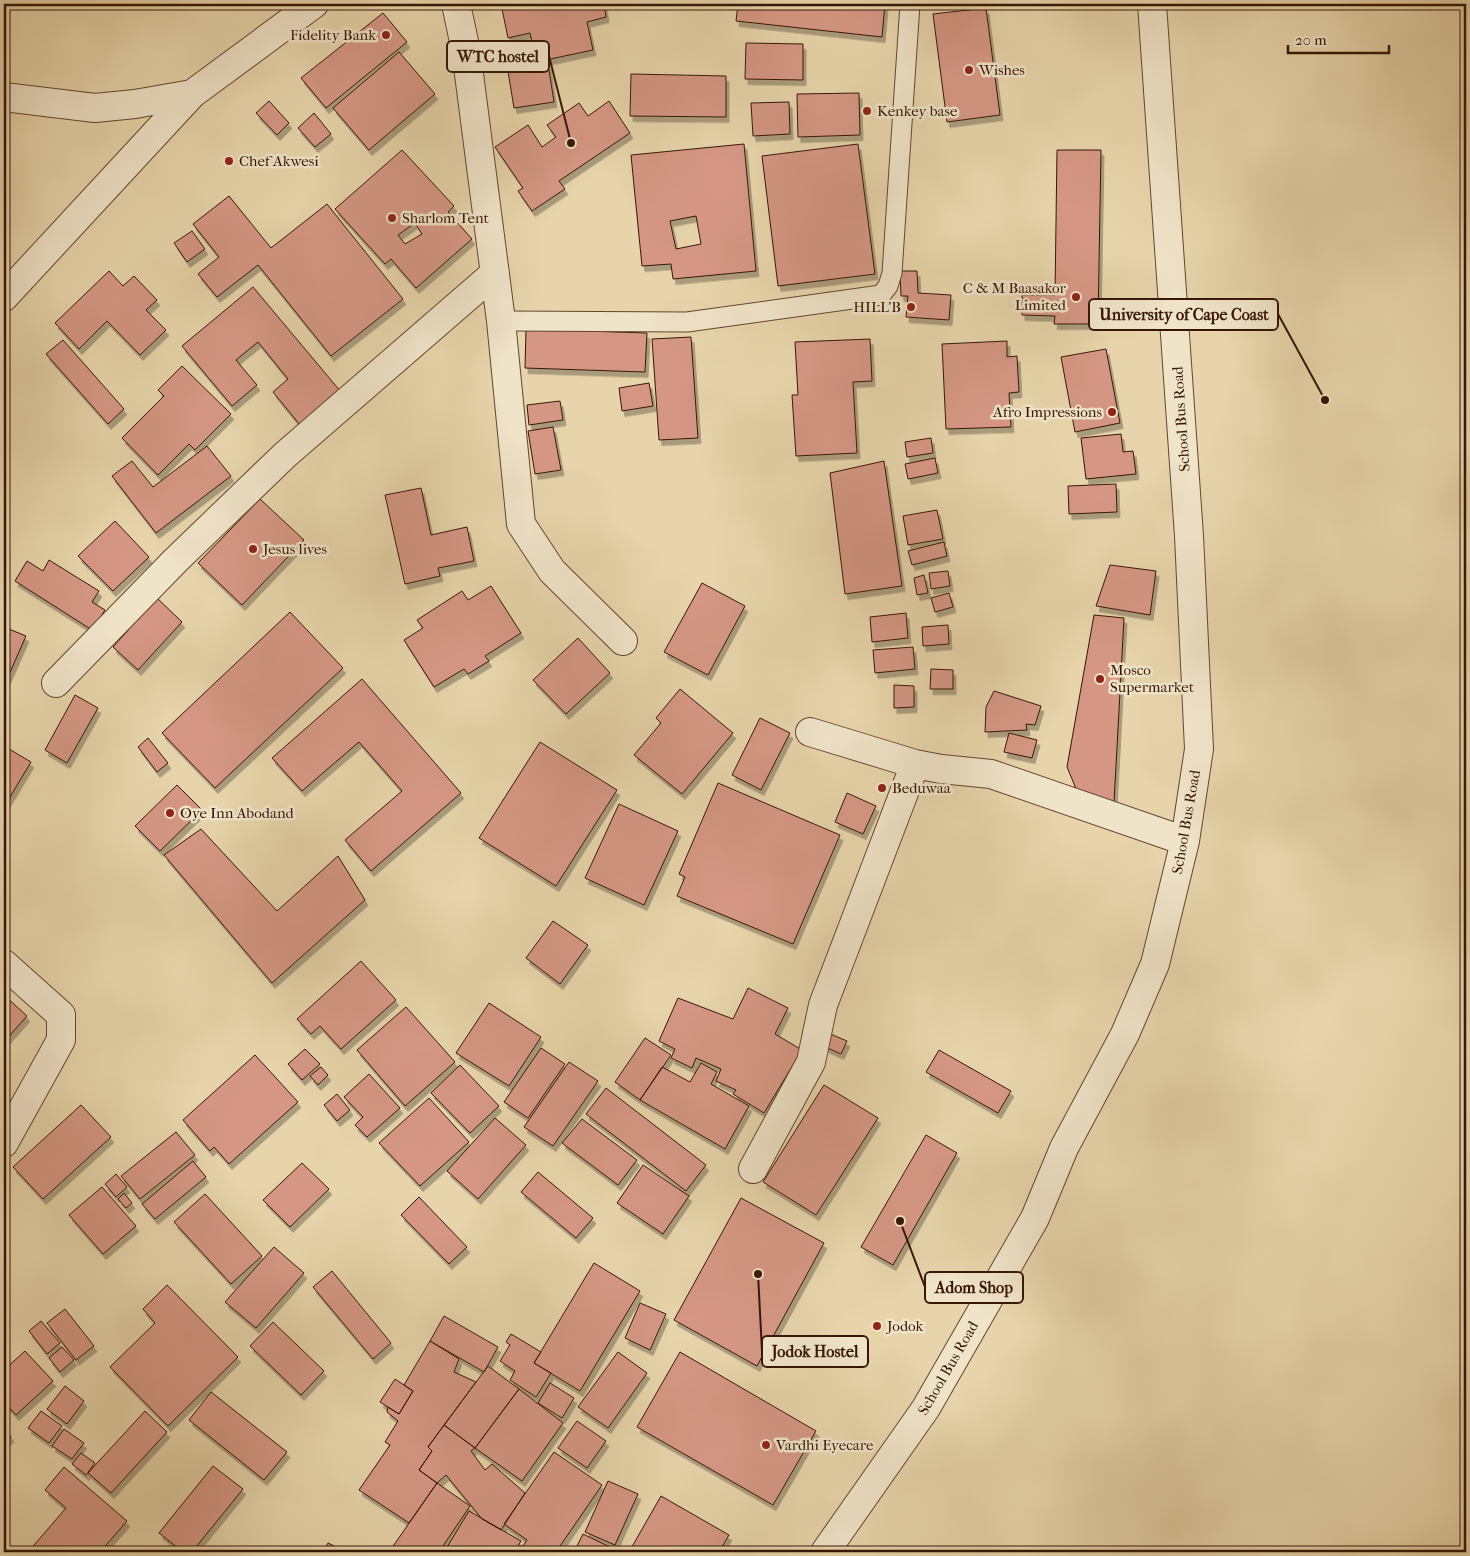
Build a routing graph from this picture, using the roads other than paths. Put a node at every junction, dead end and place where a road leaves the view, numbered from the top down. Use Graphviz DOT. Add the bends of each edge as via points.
graph roads {
  1 [pos="314,4"];
  2 [pos="456,4"];
  3 [pos="910,4"];
  4 [pos="1152,4"];
  5 [pos="192,94"];
  6 [pos="4,97"];
  7 [pos="495,274"];
  8 [pos="4,297"];
  9 [pos="501,321"];
  10 [pos="624,641"];
  11 [pos="56,683"];
  12 [pos="810,732"];
  13 [pos="915,764"];
  14 [pos="1185,841"];
  15 [pos="4,964"];
  16 [pos="4,1143"];
  17 [pos="753,1169"];
  18 [pos="825,1552"];
  1 -- 5 [label="street"];
  2 -- 7 [label="street" via="466,51"];
  3 -- 9 [label="lane" via="892,273 881,295 687,322"];
  4 -- 14 [label="street, School Bus Road" via="1189,536 1198,739"];
  5 -- 6 [label="street" via="95,108"];
  5 -- 8 [label="street"];
  7 -- 9 [label="street"];
  7 -- 11 [label="street" via="285,455"];
  9 -- 10 [label="street" via="521,524 552,571"];
  12 -- 13 [label="street"];
  13 -- 14 [label="street" via="991,774"];
  13 -- 17 [label="street" via="823,1005 810,1062"];
  14 -- 18 [label="street, School Bus Road" via="1155,964 1125,1034 1064,1148 1035,1218 926,1408"];
  15 -- 16 [label="street" via="61,1015 61,1040"];
}
